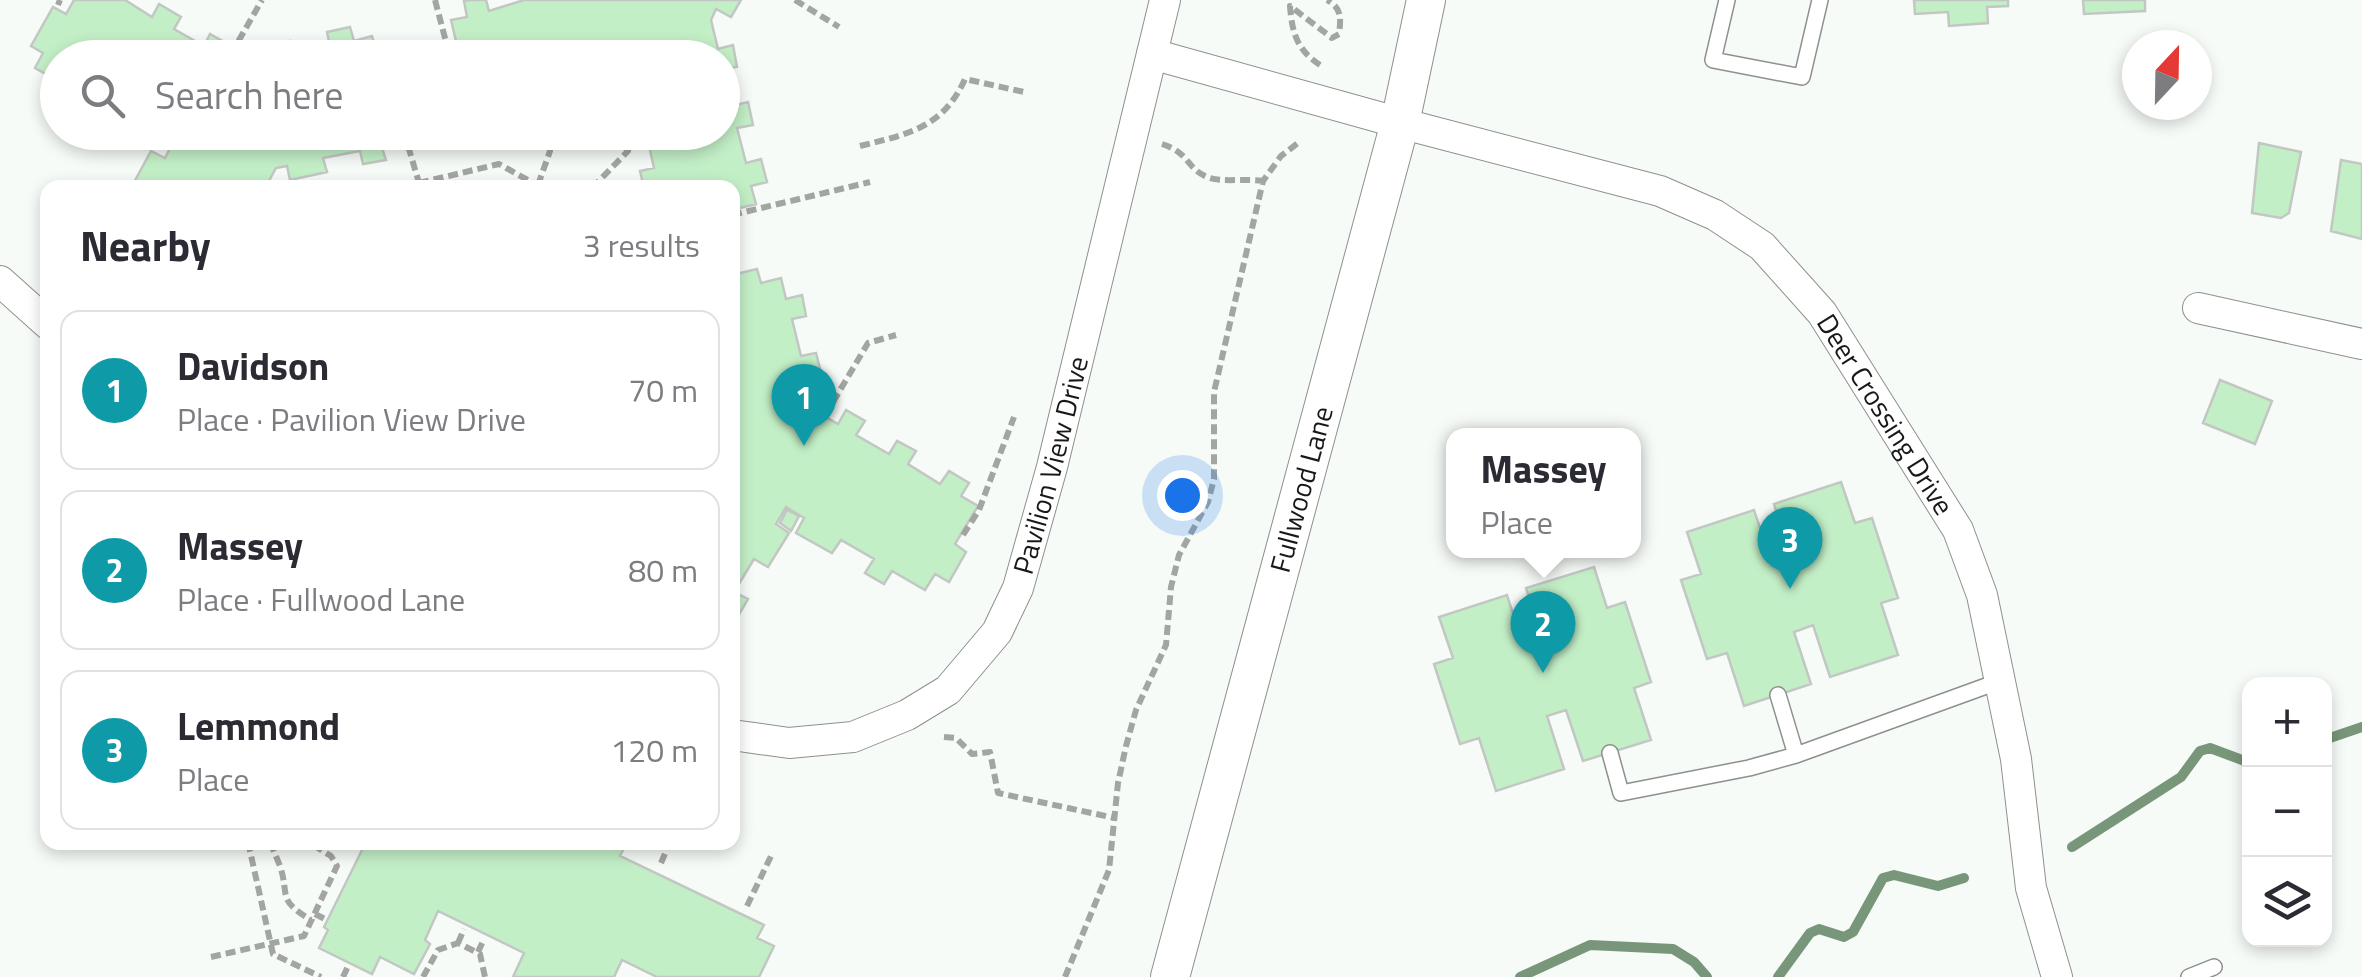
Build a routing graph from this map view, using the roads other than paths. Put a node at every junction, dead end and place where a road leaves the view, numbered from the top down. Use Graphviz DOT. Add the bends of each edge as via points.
graph roads {
  1 [pos="1166,0"];
  2 [pos="1426,0"];
  3 [pos="1727,0"];
  4 [pos="1820,0"];
  5 [pos="1152,54"];
  6 [pos="1400,123"];
  7 [pos="0,281"];
  8 [pos="2198,308"];
  9 [pos="40,319"];
  10 [pos="2362,344"];
  11 [pos="2000,682"];
  12 [pos="1778,695"];
  13 [pos="740,736"];
  14 [pos="1610,753"];
  15 [pos="1796,754"];
  16 [pos="2214,967"];
  17 [pos="1170,977"];
  18 [pos="2057,977"];
  19 [pos="2189,977"];
  1 -- 5 [label="street, Pavilion View Drive"];
  2 -- 6 [label="street, Fullwood Lane"];
  3 -- 4 [label="lane" via="1713,60 1802,77"];
  5 -- 6 [label="street, Deer Crossing Drive"];
  5 -- 13 [label="street, Pavilion View Drive" via="1052,467 1018,588 996,632 948,690 907,716 853,737 789,743"];
  6 -- 11 [label="street, Deer Crossing Drive" via="1660,191 1762,246 1822,312 1958,530 1982,595"];
  6 -- 17 [label="street, Fullwood Lane"];
  7 -- 9 [label="street"];
  8 -- 10 [label="street"];
  11 -- 15 [label="lane"];
  11 -- 18 [label="street, Deer Crossing Drive" via="2031,888"];
  12 -- 15 [label="lane"];
  14 -- 15 [label="lane" via="1621,792"];
  16 -- 19 [label="lane"];
}
